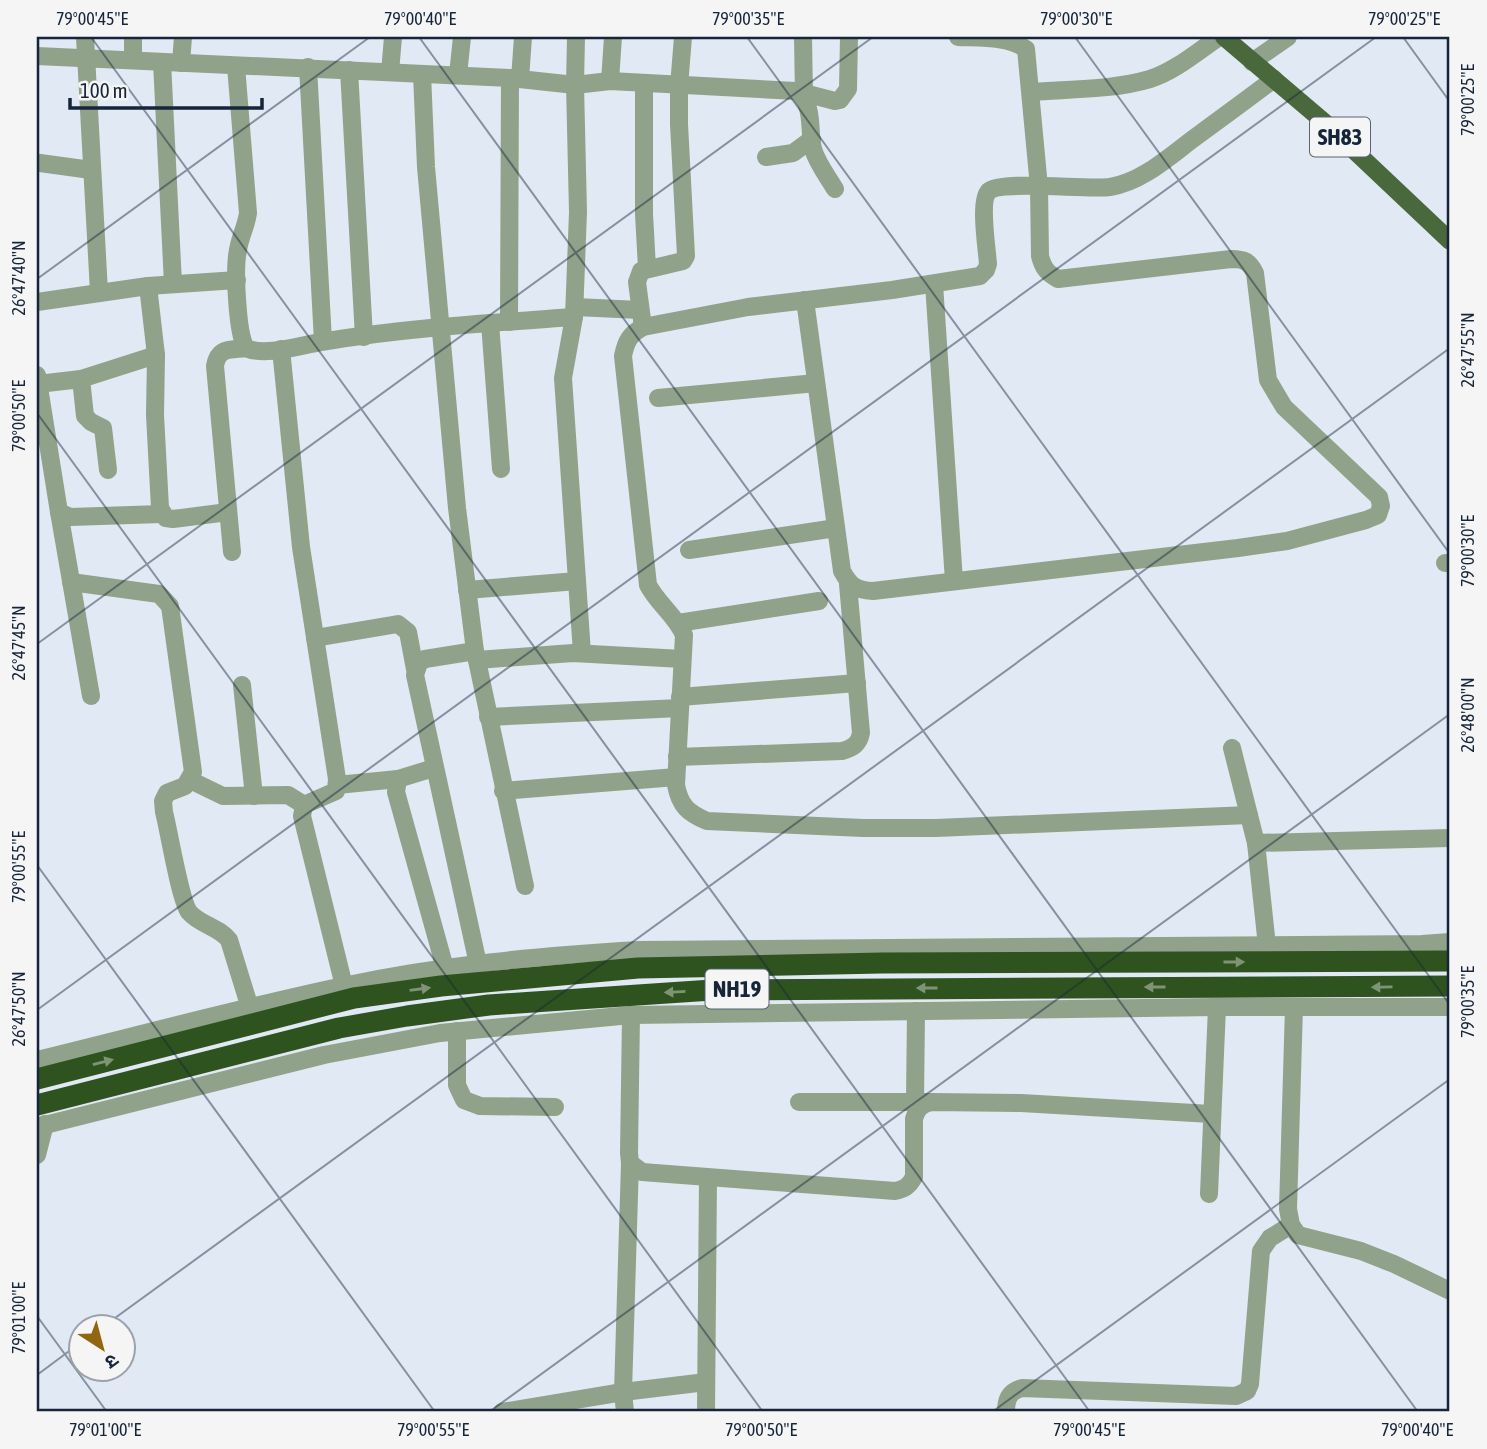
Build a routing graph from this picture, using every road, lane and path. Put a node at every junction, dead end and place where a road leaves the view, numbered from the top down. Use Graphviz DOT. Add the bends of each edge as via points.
graph roads {
  1 [pos="85,37"];
  2 [pos="133,37"];
  3 [pos="183,37"];
  4 [pos="393,37"];
  5 [pos="462,37"];
  6 [pos="523,37"];
  7 [pos="576,37"];
  8 [pos="613,37"];
  9 [pos="683,37"];
  10 [pos="803,37"];
  11 [pos="849,37"];
  12 [pos="958,37"];
  13 [pos="1219,37"];
  14 [pos="1224,37"];
  15 [pos="1288,37"];
  16 [pos="1022,40"];
  17 [pos="37,55"];
  18 [pos="87,59"];
  19 [pos="133,60"];
  20 [pos="162,62"];
  21 [pos="1252,62"];
  22 [pos="181,63"];
  23 [pos="236,66"];
  24 [pos="308,67"];
  25 [pos="349,70"];
  26 [pos="390,72"];
  27 [pos="422,74"];
  28 [pos="458,75"];
  29 [pos="515,78"];
  30 [pos="1274,79"];
  31 [pos="610,81"];
  32 [pos="644,83"];
  33 [pos="575,85"];
  34 [pos="679,86"];
  35 [pos="1031,92"];
  36 [pos="804,95"];
  37 [pos="812,139"];
  38 [pos="766,157"];
  39 [pos="40,163"];
  40 [pos="91,170"];
  41 [pos="1040,187"];
  42 [pos="835,189"];
  43 [pos="1450,242"];
  44 [pos="647,268"];
  45 [pos="237,280"];
  46 [pos="173,284"];
  47 [pos="933,284"];
  48 [pos="148,286"];
  49 [pos="99,292"];
  50 [pos="805,300"];
  51 [pos="37,302"];
  52 [pos="575,312"];
  53 [pos="642,319"];
  54 [pos="509,322"];
  55 [pos="490,323"];
  56 [pos="442,328"];
  57 [pos="364,337"];
  58 [pos="323,341"];
  59 [pos="246,348"];
  60 [pos="281,349"];
  61 [pos="156,355"];
  62 [pos="81,379"];
  63 [pos="37,380"];
  64 [pos="816,383"];
  65 [pos="659,398"];
  66 [pos="43,455"];
  67 [pos="500,469"];
  68 [pos="108,470"];
  69 [pos="59,512"];
  70 [pos="228,512"];
  71 [pos="162,514"];
  72 [pos="836,528"];
  73 [pos="689,550"];
  74 [pos="233,552"];
  75 [pos="577,581"];
  76 [pos="954,581"];
  77 [pos="71,582"];
  78 [pos="848,584"];
  79 [pos="467,590"];
  80 [pos="819,601"];
  81 [pos="678,623"];
  82 [pos="314,638"];
  83 [pos="582,653"];
  84 [pos="476,656"];
  85 [pos="682,659"];
  86 [pos="415,669"];
  87 [pos="857,683"];
  88 [pos="242,685"];
  89 [pos="91,696"];
  90 [pos="680,703"];
  91 [pos="488,717"];
  92 [pos="1232,748"];
  93 [pos="677,757"];
  94 [pos="434,768"];
  95 [pos="676,777"];
  96 [pos="398,779"];
  97 [pos="190,780"];
  98 [pos="337,785"];
  99 [pos="503,791"];
  100 [pos="254,796"];
  101 [pos="304,805"];
  102 [pos="1249,815"];
  103 [pos="1450,838"];
  104 [pos="1256,843"];
  105 [pos="525,886"];
  106 [pos="1450,942"];
  107 [pos="1268,946"];
  108 [pos="1445,960"];
  109 [pos="478,964"];
  110 [pos="445,968"];
  111 [pos="344,986"];
  112 [pos="1450,986"];
  113 [pos="1217,1007"];
  114 [pos="1294,1007"];
  115 [pos="1450,1007"];
  116 [pos="250,1008"];
  117 [pos="916,1011"];
  118 [pos="631,1015"];
  119 [pos="457,1031"];
  120 [pos="37,1060"];
  121 [pos="37,1079"];
  122 [pos="799,1102"];
  123 [pos="923,1102"];
  124 [pos="555,1107"];
  125 [pos="1211,1114"];
  126 [pos="39,1119"];
  127 [pos="37,1155"];
  128 [pos="630,1163"];
  129 [pos="708,1178"];
  130 [pos="1209,1194"];
  131 [pos="1291,1226"];
  132 [pos="1450,1291"];
  133 [pos="706,1382"];
  134 [pos="623,1392"];
  135 [pos="550,1408"];
  136 [pos="502,1412"];
  137 [pos="625,1412"];
  138 [pos="706,1412"];
  139 [pos="1006,1412"];
  1 -- 18 [label="street"];
  2 -- 19 [label="street"];
  3 -- 22 [label="street"];
  4 -- 26 [label="street"];
  5 -- 28 [label="street"];
  6 -- 29 [label="street"];
  7 -- 33 [label="street"];
  8 -- 31 [label="street"];
  9 -- 34 [label="street"];
  10 -- 36 [label="street"];
  11 -- 36 [label="street" via="844,96 835,101"];
  12 -- 16 [label="street"];
  13 -- 35 [label="street" via="1151,78"];
  14 -- 21 [label="main road, SH83"];
  15 -- 21 [label="street"];
  16 -- 35 [label="street"];
  17 -- 18 [label="street"];
  18 -- 19 [label="street"];
  18 -- 40 [label="street"];
  19 -- 20 [label="street"];
  20 -- 22 [label="street"];
  20 -- 46 [label="street"];
  21 -- 30 [label="main road, SH83"];
  22 -- 23 [label="street"];
  23 -- 24 [label="street"];
  23 -- 45 [label="street" via="247,213 237,251"];
  24 -- 25 [label="street"];
  24 -- 58 [label="street"];
  25 -- 26 [label="street"];
  25 -- 57 [label="street"];
  26 -- 27 [label="street"];
  27 -- 28 [label="street"];
  27 -- 56 [label="street"];
  28 -- 29 [label="street"];
  29 -- 33 [label="street"];
  29 -- 54 [label="street"];
  30 -- 41 [label="street" via="1130,181 1108,187"];
  30 -- 43 [label="main road, SH83"];
  31 -- 32 [label="street"];
  31 -- 33 [label="street"];
  32 -- 34 [label="street"];
  32 -- 44 [label="street"];
  33 -- 52 [label="street"];
  34 -- 36 [label="street"];
  34 -- 44 [label="street" via="686,256 683,261"];
  35 -- 41 [label="street"];
  36 -- 37 [label="street"];
  37 -- 38 [label="street" via="793,153"];
  37 -- 42 [label="street" via="814,152"];
  39 -- 40 [label="street"];
  40 -- 49 [label="street"];
  41 -- 47 [label="street" via="997,186 990,190 984,206 986,270 980,276"];
  41 -- 76 [label="street" via="1040,256 1049,274 1058,279 1231,259 1250,263 1268,380 1275,394 1378,497 1381,506 1378,514 1366,520 1287,541"];
  44 -- 53 [label="street" via="636,282"];
  45 -- 46 [label="street"];
  45 -- 59 [label="street"];
  46 -- 48 [label="street"];
  47 -- 50 [label="street"];
  47 -- 76 [label="street"];
  48 -- 49 [label="street"];
  48 -- 61 [label="street"];
  49 -- 51 [label="street"];
  50 -- 53 [label="street"];
  50 -- 64 [label="street"];
  52 -- 53 [label="street"];
  52 -- 54 [label="street"];
  52 -- 75 [label="street" via="563,378"];
  53 -- 81 [label="street" via="625,344 623,356 645,568 656,601"];
  54 -- 55 [label="street"];
  55 -- 56 [label="street"];
  55 -- 67 [label="street"];
  56 -- 57 [label="street"];
  56 -- 79 [label="street"];
  57 -- 58 [label="street"];
  58 -- 60 [label="street"];
  59 -- 60 [label="street"];
  59 -- 70 [label="street" via="222,352 215,366"];
  60 -- 82 [label="street"];
  61 -- 62 [label="street"];
  61 -- 71 [label="street"];
  62 -- 63 [label="street"];
  62 -- 68 [label="street" via="85,416 103,428"];
  63 -- 66 [label="street"];
  64 -- 65 [label="street"];
  64 -- 72 [label="street"];
  66 -- 69 [label="street"];
  69 -- 71 [label="street" via="70,517"];
  69 -- 77 [label="street"];
  70 -- 71 [label="street" via="173,519"];
  70 -- 74 [label="street"];
  72 -- 73 [label="street"];
  72 -- 78 [label="street"];
  75 -- 79 [label="street"];
  75 -- 83 [label="street"];
  76 -- 78 [label="street" via="873,591"];
  77 -- 89 [label="street"];
  77 -- 97 [label="street" via="159,594 166,599 176,642"];
  78 -- 87 [label="street"];
  79 -- 84 [label="street"];
  80 -- 81 [label="street"];
  81 -- 85 [label="street" via="684,635"];
  82 -- 86 [label="street" via="398,624 408,632"];
  82 -- 98 [label="street"];
  83 -- 84 [label="street"];
  83 -- 85 [label="street"];
  84 -- 86 [label="street" via="425,659"];
  84 -- 91 [label="street"];
  85 -- 90 [label="street"];
  86 -- 94 [label="street"];
  87 -- 90 [label="street"];
  87 -- 93 [label="street" via="861,733 852,748"];
  88 -- 100 [label="street"];
  90 -- 91 [label="street"];
  90 -- 93 [label="street"];
  91 -- 99 [label="street"];
  92 -- 102 [label="street"];
  93 -- 95 [label="street"];
  94 -- 96 [label="street"];
  94 -- 109 [label="street"];
  95 -- 99 [label="street"];
  95 -- 102 [label="street" via="679,801 690,814 707,821 936,828"];
  96 -- 98 [label="street"];
  96 -- 110 [label="street" via="396,792"];
  97 -- 100 [label="street" via="223,796"];
  97 -- 116 [label="street" via="167,793 163,801 184,902 194,916 229,940"];
  98 -- 101 [label="street" via="331,795"];
  99 -- 105 [label="street"];
  100 -- 101 [label="street" via="288,795"];
  101 -- 111 [label="street" via="302,816"];
  102 -- 104 [label="street"];
  103 -- 104 [label="street"];
  104 -- 107 [label="street"];
  106 -- 107 [label="street"];
  107 -- 109 [label="street" via="639,950"];
  121 -- 108 [label="highway, NH19, one-way" via="354,998 624,969"];
  109 -- 110 [label="street"];
  110 -- 111 [label="street"];
  111 -- 116 [label="street"];
  112 -- 126 [label="highway, NH19, one-way" via="712,990 530,1002 339,1028"];
  113 -- 114 [label="street"];
  113 -- 117 [label="street"];
  113 -- 125 [label="street"];
  114 -- 115 [label="street"];
  114 -- 131 [label="street"];
  116 -- 120 [label="street"];
  117 -- 118 [label="street"];
  117 -- 123 [label="street"];
  118 -- 119 [label="street"];
  118 -- 128 [label="street"];
  119 -- 124 [label="street" via="457,1085 464,1100 480,1106"];
  119 -- 126 [label="street" via="324,1055"];
  122 -- 123 [label="street"];
  123 -- 125 [label="street"];
  123 -- 129 [label="street" via="914,1119 914,1177 904,1189"];
  125 -- 130 [label="street"];
  126 -- 127 [label="street"];
  128 -- 129 [label="street" via="642,1172"];
  128 -- 134 [label="street"];
  129 -- 133 [label="street"];
  131 -- 132 [label="street" via="1298,1234 1361,1251"];
  131 -- 139 [label="street" via="1270,1238 1261,1251 1247,1391 1236,1395 1022,1388 1009,1396"];
  133 -- 134 [label="street"];
  133 -- 138 [label="street"];
  134 -- 135 [label="street"];
  134 -- 137 [label="street"];
  135 -- 136 [label="street"];
}
